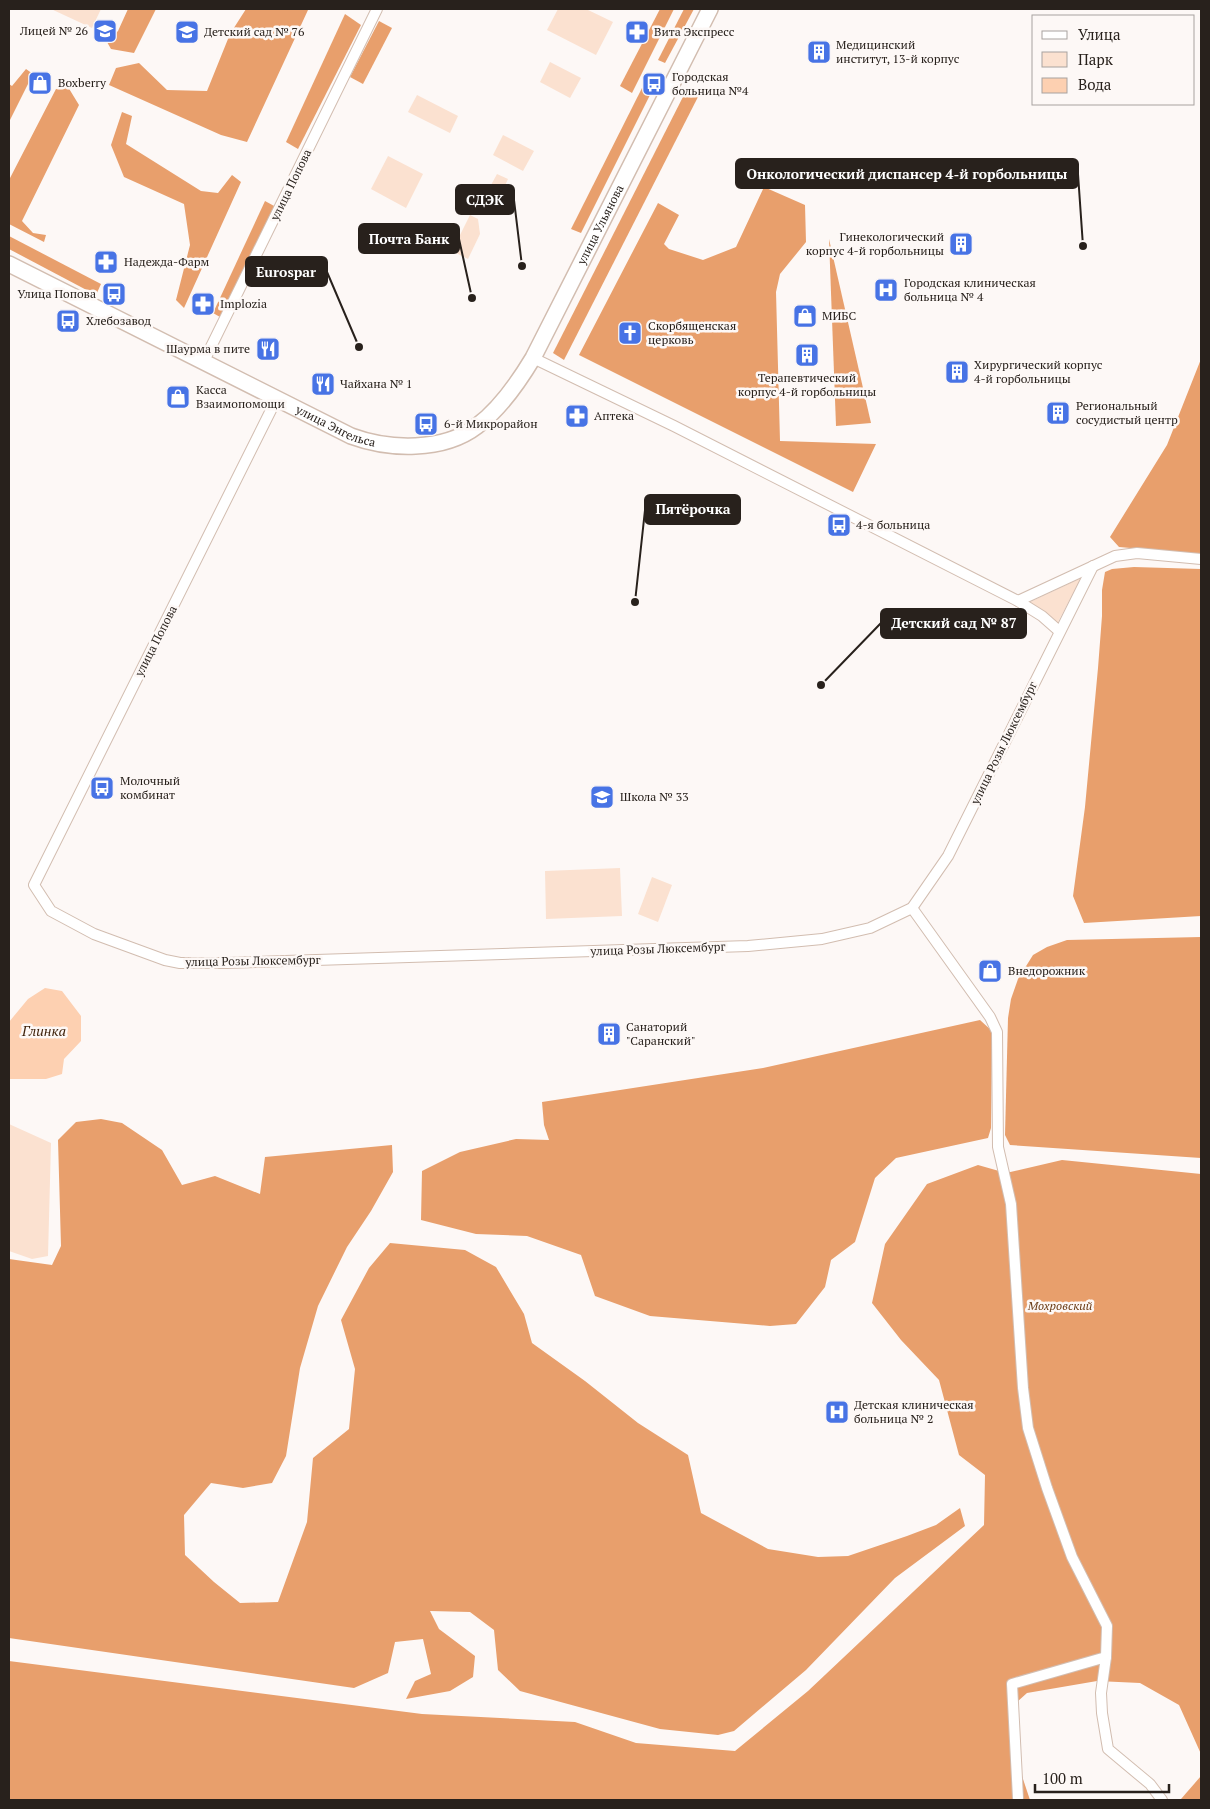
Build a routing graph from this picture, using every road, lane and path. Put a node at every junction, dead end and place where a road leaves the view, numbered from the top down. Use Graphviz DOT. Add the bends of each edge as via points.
graph roads {
  1 [pos="377,9"];
  2 [pos="710,9"];
  3 [pos="9,264"];
  4 [pos="533,358"];
  5 [pos="204,361"];
  6 [pos="277,398"];
  7 [pos="476,427"];
  8 [pos="1201,559"];
  9 [pos="1094,566"];
  10 [pos="1018,601"];
  11 [pos="1060,631"];
  12 [pos="34,885"];
  13 [pos="912,908"];
  14 [pos="1106,1657"];
  15 [pos="1018,1798"];
  16 [pos="1162,1800"];
  1 -- 5 [label="street, улица Попова"];
  2 -- 4 [label="main road, улица Ульянова"];
  3 -- 5 [label="main road, улица Энгельса"];
  4 -- 7 [label="main road, улица Ульянова" via="496,410"];
  4 -- 10 [label="street"];
  5 -- 6 [label="main road, улица Энгельса"];
  6 -- 7 [label="main road, улица Энгельса" via="351,436 381,445 430,444 462,435"];
  6 -- 12 [label="street, улица Попова"];
  8 -- 9 [label="street" via="1137,553 1115,556"];
  9 -- 10 [label="street"];
  9 -- 11 [label="street, улица Розы Люксембург"];
  10 -- 11 [label="street"];
  11 -- 13 [label="street, улица Розы Люксембург" via="948,856"];
  12 -- 13 [label="street, улица Розы Люксембург" via="52,911 94,934 180,963 748,946 822,939 870,928"];
  13 -- 14 [label="street" via="990,1016 997,1032 998,1147 1011,1204 1028,1428 1072,1557 1107,1626"];
  14 -- 15 [label="street" via="1012,1684"];
  14 -- 16 [label="street" via="1102,1714 1108,1749 1150,1784"];
}
